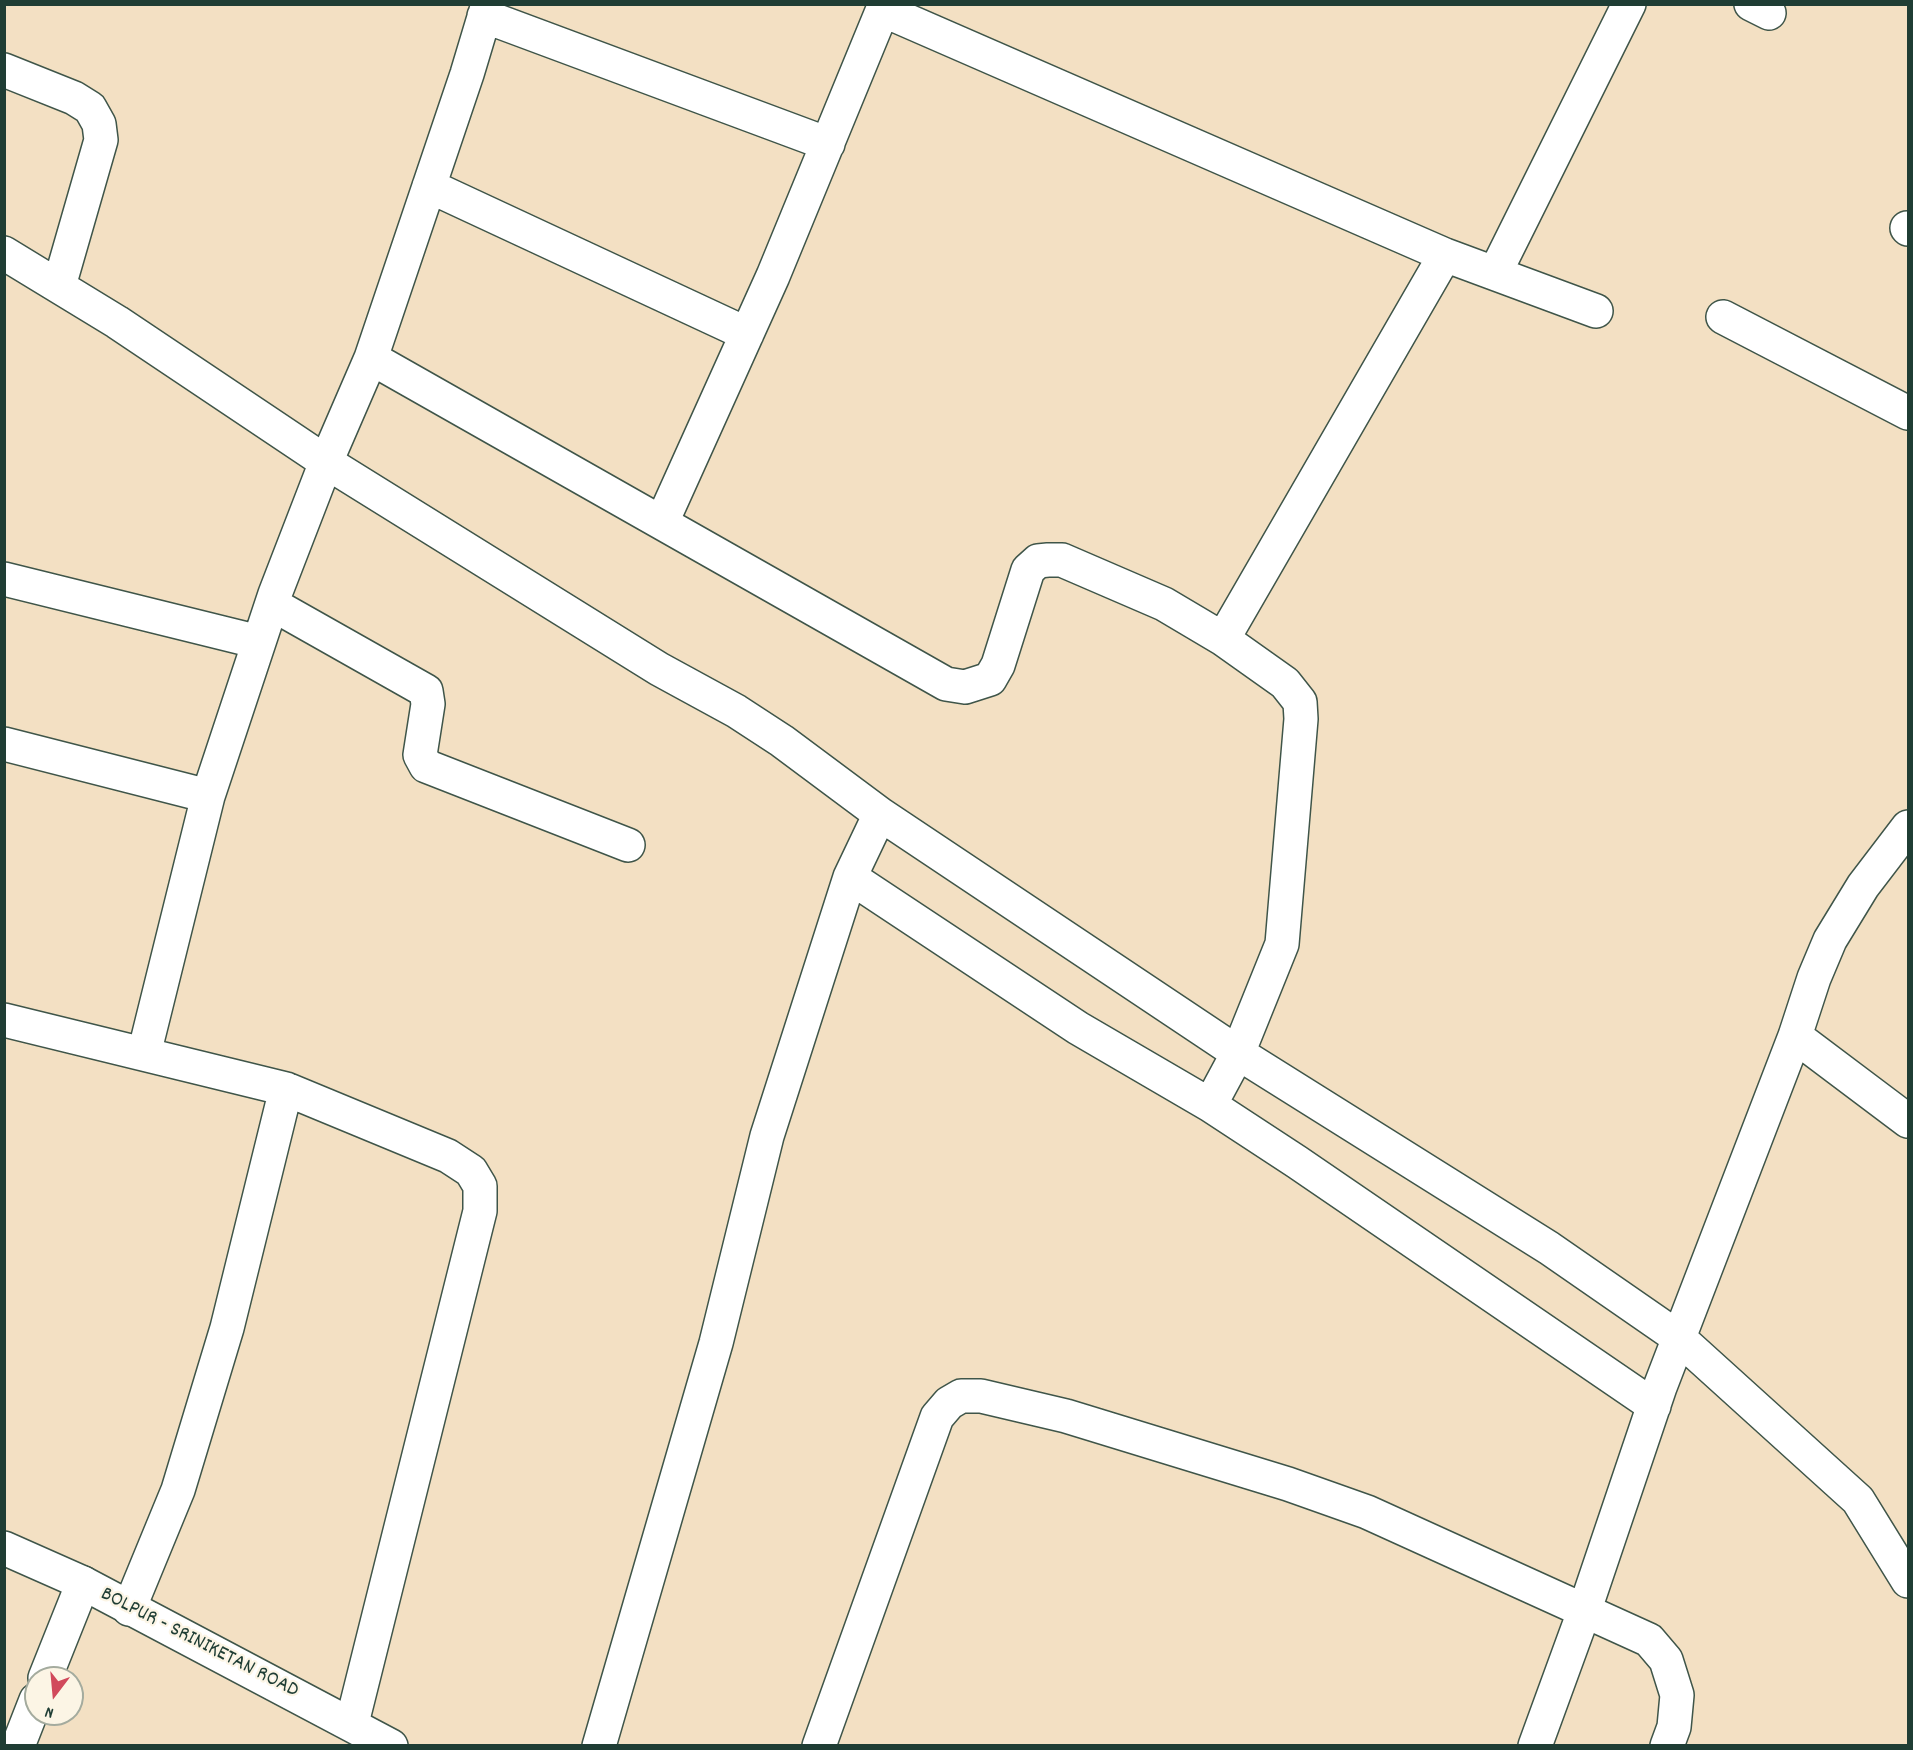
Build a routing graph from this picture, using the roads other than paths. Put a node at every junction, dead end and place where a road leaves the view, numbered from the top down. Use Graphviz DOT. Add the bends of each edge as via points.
graph roads {
  1 [pos="1629,4"];
  2 [pos="884,8"];
  3 [pos="486,10"];
  4 [pos="4,70"];
  5 [pos="828,144"];
  6 [pos="429,186"];
  7 [pos="4,253"];
  8 [pos="1445,255"];
  9 [pos="1495,273"];
  10 [pos="59,286"];
  11 [pos="1596,311"];
  12 [pos="1724,317"];
  13 [pos="747,334"];
  14 [pos="371,358"];
  15 [pos="1908,413"];
  16 [pos="326,462"];
  17 [pos="662,522"];
  18 [pos="4,579"];
  19 [pos="272,604"];
  20 [pos="1223,639"];
  21 [pos="260,642"];
  22 [pos="4,744"];
  23 [pos="208,796"];
  24 [pos="1906,834"];
  25 [pos="628,845"];
  26 [pos="864,846"];
  27 [pos="4,1020"];
  28 [pos="1795,1036"];
  29 [pos="144,1054"];
  30 [pos="1224,1077"];
  31 [pos="286,1089"];
  32 [pos="1908,1121"];
  33 [pos="1675,1348"];
  34 [pos="1657,1396"];
  35 [pos="4,1548"];
  36 [pos="1908,1581"];
  37 [pos="83,1584"];
  38 [pos="129,1609"];
  39 [pos="1585,1610"];
  40 [pos="50,1666"];
  41 [pos="352,1723"];
  42 [pos="26,1726"];
  43 [pos="18,1746"];
  44 [pos="391,1746"];
  45 [pos="599,1746"];
  46 [pos="819,1746"];
  47 [pos="1535,1746"];
  48 [pos="1667,1746"];
  1 -- 9 [label="street"];
  2 -- 5 [label="street"];
  2 -- 8 [label="street"];
  3 -- 5 [label="street"];
  3 -- 6 [label="street"];
  4 -- 10 [label="street" via="74,98 90,108 99,124 101,140"];
  5 -- 13 [label="street"];
  6 -- 13 [label="street"];
  6 -- 14 [label="street"];
  7 -- 10 [label="street"];
  8 -- 9 [label="street"];
  8 -- 20 [label="street"];
  9 -- 11 [label="street"];
  10 -- 16 [label="street"];
  12 -- 15 [label="street"];
  13 -- 17 [label="street"];
  14 -- 16 [label="street"];
  14 -- 17 [label="street"];
  16 -- 19 [label="street"];
  16 -- 26 [label="street" via="782,741"];
  17 -- 20 [label="street" via="946,684 965,687 990,679 1028,570 1038,561 1062,560 1164,604"];
  18 -- 21 [label="street"];
  19 -- 21 [label="street"];
  19 -- 25 [label="street" via="426,691 428,704 420,755 426,766"];
  20 -- 30 [label="street" via="1295,693 1301,718 1282,944 1270,980"];
  21 -- 23 [label="street"];
  22 -- 23 [label="street"];
  23 -- 29 [label="street"];
  24 -- 28 [label="street" via="1863,886 1830,940"];
  26 -- 30 [label="street"];
  26 -- 30 [label="street" via="1078,1028"];
  26 -- 45 [label="street" via="767,1136 716,1343"];
  27 -- 29 [label="street"];
  28 -- 32 [label="street"];
  28 -- 33 [label="street"];
  29 -- 31 [label="street"];
  30 -- 33 [label="street" via="1549,1248"];
  30 -- 34 [label="street"];
  31 -- 38 [label="street" via="214,1371 178,1490"];
  31 -- 41 [label="street" via="448,1156 471,1171 480,1186 480,1211"];
  33 -- 34 [label="street"];
  33 -- 36 [label="street" via="1858,1500"];
  34 -- 39 [label="street"];
  35 -- 37 [label="street, BOLPUR - SRINIKETAN ROAD"];
  37 -- 38 [label="street, BOLPUR - SRINIKETAN ROAD"];
  37 -- 40 [label="street"];
  38 -- 41 [label="street, BOLPUR - SRINIKETAN ROAD"];
  39 -- 46 [label="street" via="1367,1512 1288,1484 1066,1416 981,1396 961,1396 937,1417"];
  39 -- 47 [label="street"];
  39 -- 48 [label="street" via="1649,1640 1666,1660 1677,1695 1674,1727"];
  41 -- 44 [label="street, BOLPUR - SRINIKETAN ROAD"];
  42 -- 43 [label="street"];
}
